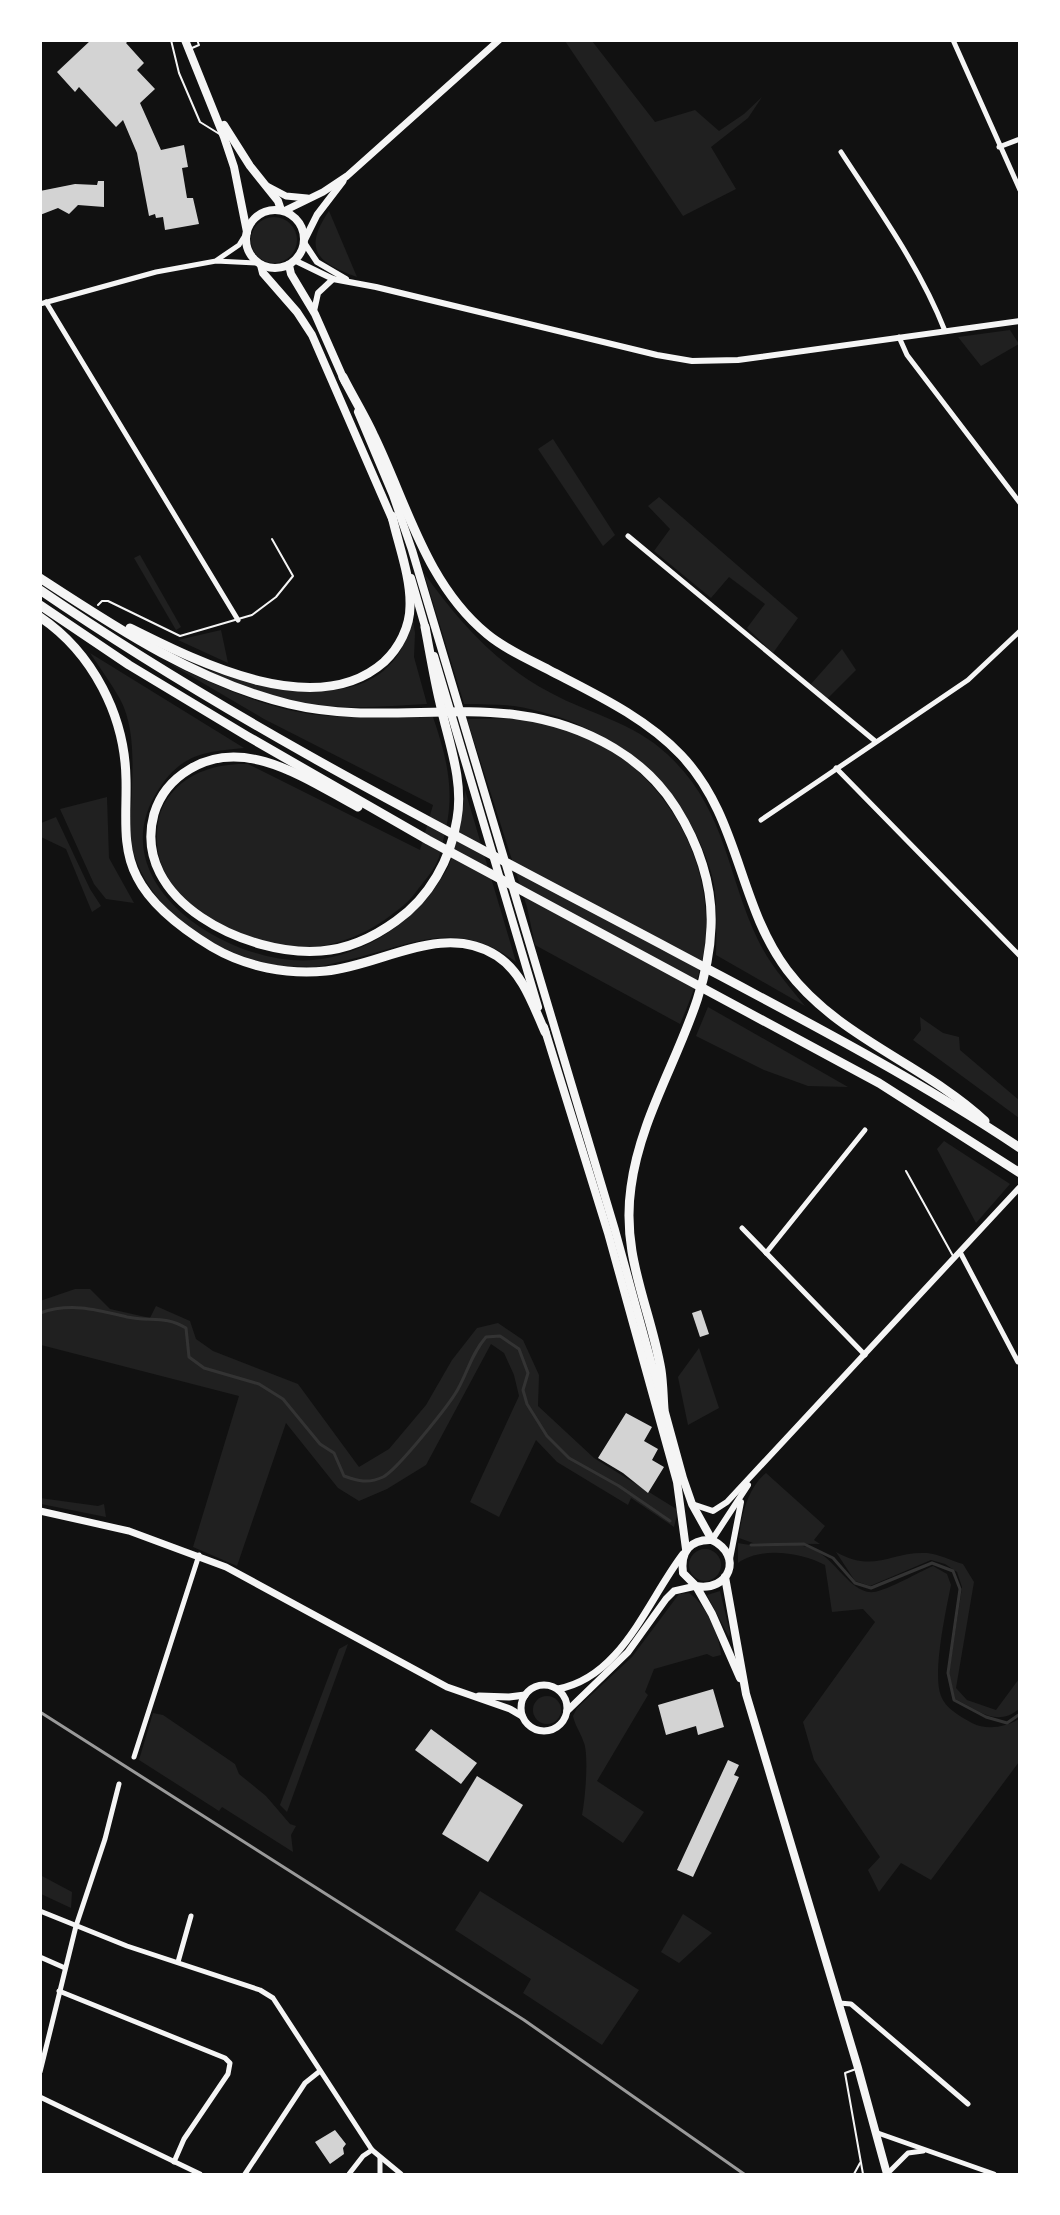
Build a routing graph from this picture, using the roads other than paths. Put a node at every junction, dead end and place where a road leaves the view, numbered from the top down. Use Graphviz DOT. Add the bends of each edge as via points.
graph roads {
  1 [pos="171,40"];
  2 [pos="185,40"];
  3 [pos="197,40"];
  4 [pos="499,40"];
  5 [pos="952,40"];
  6 [pos="189,50"];
  7 [pos="217,115"];
  8 [pos="224,137"];
  9 [pos="1020,139"];
  10 [pos="999,147"];
  11 [pos="841,152"];
  12 [pos="347,176"];
  13 [pos="264,184"];
  14 [pos="1020,190"];
  15 [pos="310,198"];
  16 [pos="283,211"];
  17 [pos="247,232"];
  18 [pos="305,242"];
  19 [pos="216,261"];
  20 [pos="293,263"];
  21 [pos="259,264"];
  22 [pos="333,279"];
  23 [pos="350,281"];
  24 [pos="43,303"];
  25 [pos="315,314"];
  26 [pos="1020,321"];
  27 [pos="945,331"];
  28 [pos="899,337"];
  29 [pos="343,377"];
  30 [pos="1020,502"];
  31 [pos="392,516"];
  32 [pos="628,536"];
  33 [pos="272,539"];
  34 [pos="40,578"];
  35 [pos="40,590"];
  36 [pos="78,602"];
  37 [pos="40,605"];
  38 [pos="98,605"];
  39 [pos="40,617"];
  40 [pos="238,620"];
  41 [pos="425,627"];
  42 [pos="1020,631"];
  43 [pos="875,741"];
  44 [pos="836,768"];
  45 [pos="761,820"];
  46 [pos="428,840"];
  47 [pos="1020,956"];
  48 [pos="545,1032"];
  49 [pos="865,1130"];
  50 [pos="1002,1137"];
  51 [pos="1020,1148"];
  52 [pos="906,1172"];
  53 [pos="1020,1173"];
  54 [pos="1019,1188"];
  55 [pos="742,1228"];
  56 [pos="960,1252"];
  57 [pos="766,1253"];
  58 [pos="954,1258"];
  59 [pos="865,1355"];
  60 [pos="1018,1362"];
  61 [pos="664,1410"];
  62 [pos="753,1477"];
  63 [pos="742,1496"];
  64 [pos="692,1504"];
  65 [pos="40,1511"];
  66 [pos="712,1540"];
  67 [pos="685,1551"];
  68 [pos="199,1555"];
  69 [pos="730,1560"];
  70 [pos="725,1578"];
  71 [pos="696,1586"];
  72 [pos="558,1689"];
  73 [pos="746,1694"];
  74 [pos="468,1695"];
  75 [pos="525,1695"];
  76 [pos="567,1711"];
  77 [pos="522,1716"];
  78 [pos="134,1757"];
  79 [pos="119,1784"];
  80 [pos="40,1911"];
  81 [pos="191,1916"];
  82 [pos="76,1926"];
  83 [pos="40,1957"];
  84 [pos="178,1962"];
  85 [pos="65,1968"];
  86 [pos="59,1991"];
  87 [pos="839,2003"];
  88 [pos="858,2068"];
  89 [pos="320,2071"];
  90 [pos="40,2072"];
  91 [pos="40,2097"];
  92 [pos="968,2104"];
  93 [pos="875,2133"];
  94 [pos="372,2150"];
  95 [pos="925,2150"];
  96 [pos="380,2158"];
  97 [pos="174,2162"];
  98 [pos="860,2163"];
  99 [pos="887,2174"];
  100 [pos="200,2175"];
  101 [pos="245,2175"];
  102 [pos="349,2175"];
  103 [pos="380,2175"];
  104 [pos="401,2175"];
  105 [pos="854,2175"];
  106 [pos="863,2175"];
  107 [pos="994,2175"];
  1 -- 8 [label="lane" via="179,73 200,122"];
  2 -- 6 [label="main road"];
  3 -- 6 [label="lane" via="199,45"];
  4 -- 12 [label="main road"];
  5 -- 10 [label="street"];
  6 -- 7 [label="main road"];
  7 -- 8 [label="main road"];
  7 -- 13 [label="main road"];
  8 -- 17 [label="main road"];
  9 -- 10 [label="street"];
  10 -- 14 [label="street"];
  11 -- 27 [label="street" via="917,274"];
  12 -- 15 [label="main road"];
  12 -- 18 [label="main road" via="317,215"];
  13 -- 15 [label="main road" via="286,196"];
  13 -- 16 [label="main road"];
  15 -- 16 [label="main road"];
  16 -- 17 [label="main road" via="272,210 256,217"];
  16 -- 18 [label="main road" via="299,222"];
  17 -- 19 [label="street" via="230,254"];
  17 -- 21 [label="main road" via="248,249"];
  18 -- 20 [label="main road"];
  18 -- 23 [label="street" via="317,262"];
  19 -- 21 [label="street"];
  19 -- 24 [label="street" via="156,272"];
  20 -- 21 [label="main road" via="275,269"];
  20 -- 22 [label="street"];
  20 -- 25 [label="main road" via="291,274"];
  21 -- 31 [label="main road" via="312,335"];
  22 -- 23 [label="street"];
  22 -- 25 [label="street" via="315,298"];
  23 -- 28 [label="street" via="692,361 738,360"];
  24 -- 40 [label="street"];
  25 -- 29 [label="main road"];
  26 -- 27 [label="street"];
  27 -- 28 [label="street"];
  28 -- 30 [label="street" via="907,355"];
  29 -- 50 [label="highway" via="438,576 468,617 512,651 648,725 681,755 724,819 765,933 808,995 843,1024 964,1101"];
  29 -- 61 [label="main road" via="412,550 612,1219"];
  31 -- 36 [label="highway" via="409,591 408,623 400,643 374,671 338,685 291,686 234,674 174,650"];
  31 -- 41 [label="main road"];
  32 -- 43 [label="street"];
  33 -- 40 [label="lane" via="293,576 266,606"];
  34 -- 36 [label="highway"];
  35 -- 50 [label="highway" via="167,673 426,819 888,1066"];
  36 -- 61 [label="highway" via="161,652 221,682 314,710 526,714 566,724 622,753 670,799 690,829 702,861 712,927 706,972 678,1050 647,1118 630,1190 635,1277 660,1368"];
  37 -- 46 [label="highway" via="197,707"];
  38 -- 40 [label="lane" via="108,601 180,636"];
  39 -- 48 [label="highway" via="78,651 111,704 122,738 128,854 137,878 180,926 224,953 253,965 290,972 328,971 422,946 461,944 483,949 512,969"];
  41 -- 46 [label="highway" via="457,778 458,818 441,869 405,915 355,944 322,951 257,945 203,918 175,894 158,873 150,828 165,790 178,776 215,759 237,757 256,758 288,770"];
  41 -- 48 [label="main road"];
  42 -- 43 [label="street" via="968,680"];
  43 -- 44 [label="street"];
  44 -- 45 [label="street"];
  44 -- 47 [label="street"];
  46 -- 53 [label="highway" via="879,1083"];
  48 -- 67 [label="main road" via="608,1233 677,1482"];
  49 -- 57 [label="street"];
  50 -- 51 [label="highway"];
  52 -- 58 [label="lane"];
  54 -- 56 [label="street"];
  55 -- 57 [label="street"];
  56 -- 58 [label="street"];
  56 -- 60 [label="street"];
  57 -- 59 [label="street"];
  58 -- 59 [label="street"];
  59 -- 62 [label="street"];
  61 -- 64 [label="main road"];
  62 -- 63 [label="street"];
  62 -- 64 [label="street" via="718,1509 707,1511"];
  63 -- 66 [label="street"];
  63 -- 69 [label="street"];
  64 -- 66 [label="main road"];
  65 -- 68 [label="main road" via="129,1531"];
  66 -- 67 [label="main road" via="694,1542"];
  66 -- 69 [label="main road" via="727,1551"];
  67 -- 71 [label="main road" via="683,1573"];
  67 -- 72 [label="main road" via="611,1659 586,1680"];
  68 -- 74 [label="main road"];
  68 -- 78 [label="street"];
  69 -- 70 [label="main road"];
  70 -- 71 [label="main road" via="716,1585"];
  70 -- 73 [label="main road"];
  71 -- 73 [label="main road"];
  71 -- 76 [label="main road" via="674,1591 628,1652"];
  72 -- 75 [label="main road" via="544,1685"];
  72 -- 76 [label="main road" via="566,1699"];
  73 -- 87 [label="main road"];
  74 -- 75 [label="main road"];
  74 -- 77 [label="main road"];
  75 -- 77 [label="main road"];
  76 -- 77 [label="main road" via="560,1726 548,1731 530,1727"];
  79 -- 82 [label="street"];
  80 -- 82 [label="street"];
  81 -- 84 [label="street"];
  82 -- 84 [label="street"];
  82 -- 85 [label="street"];
  83 -- 85 [label="street"];
  84 -- 89 [label="street" via="273,1998"];
  85 -- 86 [label="street"];
  86 -- 90 [label="street"];
  86 -- 97 [label="street" via="137,2020 230,2063 228,2074 184,2139"];
  87 -- 88 [label="main road"];
  87 -- 92 [label="street" via="851,2004"];
  88 -- 93 [label="main road"];
  88 -- 98 [label="lane" via="845,2073"];
  89 -- 94 [label="street"];
  89 -- 101 [label="street" via="305,2083"];
  91 -- 97 [label="street"];
  93 -- 95 [label="street"];
  93 -- 99 [label="main road"];
  94 -- 96 [label="street"];
  94 -- 102 [label="street"];
  95 -- 99 [label="street" via="908,2153"];
  95 -- 107 [label="street"];
  96 -- 103 [label="street"];
  96 -- 104 [label="street"];
  97 -- 100 [label="street"];
  98 -- 105 [label="lane"];
  98 -- 106 [label="lane"];
}
